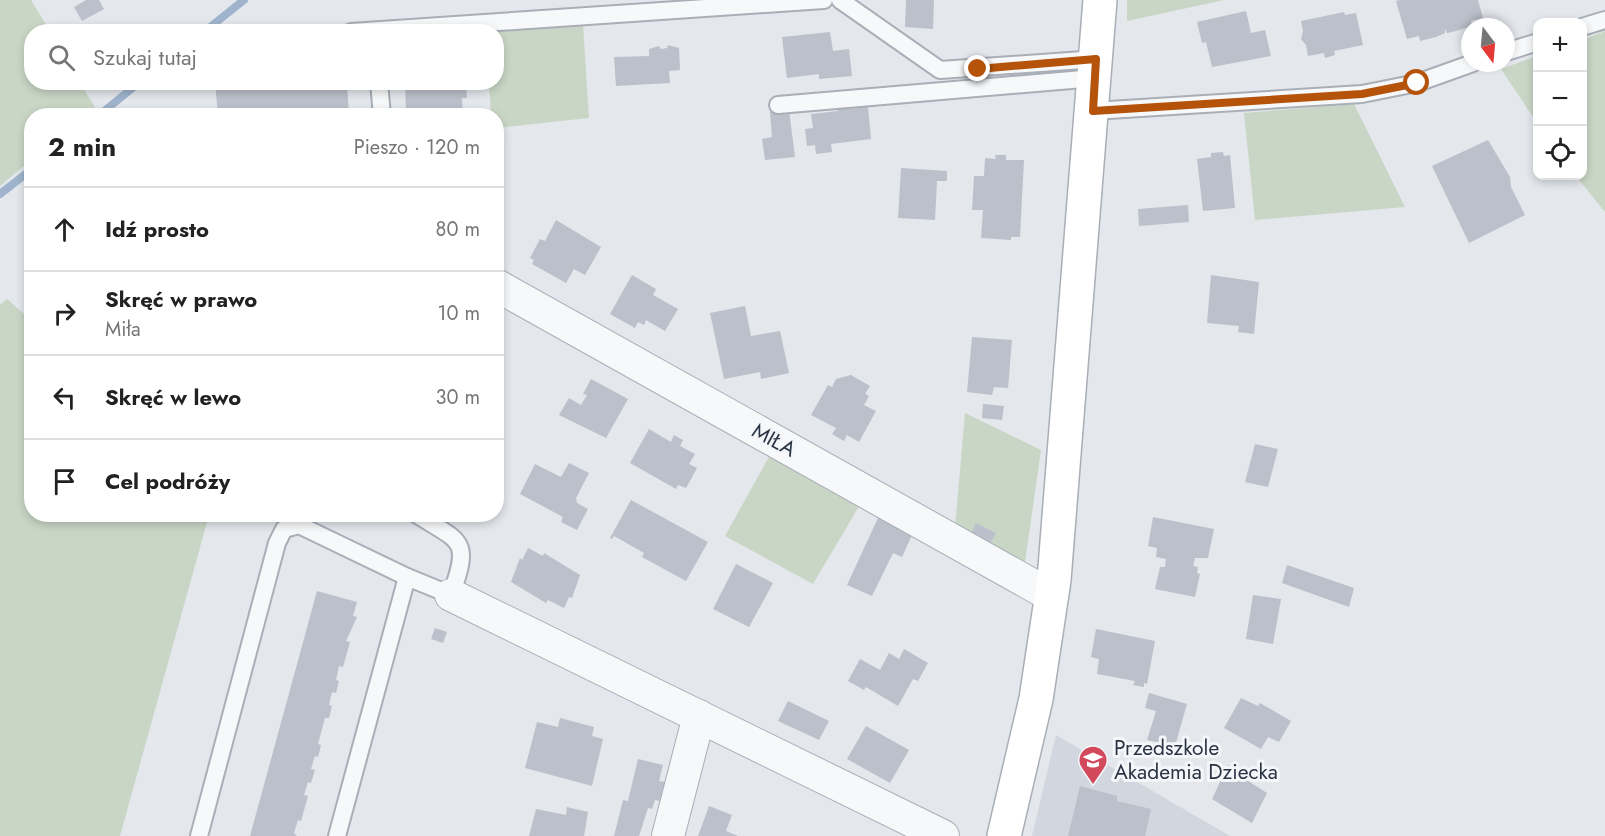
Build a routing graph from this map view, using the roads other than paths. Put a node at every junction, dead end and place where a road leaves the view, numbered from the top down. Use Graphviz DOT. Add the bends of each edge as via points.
graph roads {
  1 [pos="824,0"];
  2 [pos="840,0"];
  3 [pos="1100,0"];
  4 [pos="1605,20"];
  5 [pos="469,24"];
  6 [pos="1587,25"];
  7 [pos="1533,44"];
  8 [pos="1515,49"];
  9 [pos="1461,67"];
  10 [pos="1096,69"];
  11 [pos="380,90"];
  12 [pos="778,105"];
  13 [pos="381,108"];
  14 [pos="1093,111"];
  15 [pos="504,289"];
  16 [pos="429,522"];
  17 [pos="407,577"];
  18 [pos="452,595"];
  19 [pos="1052,596"];
  20 [pos="699,716"];
  21 [pos="199,836"];
  22 [pos="337,836"];
  23 [pos="668,836"];
  24 [pos="943,836"];
  25 [pos="1004,836"];
  1 -- 5 [label="lane"];
  2 -- 10 [label="lane" via="940,70"];
  3 -- 10 [label="street"];
  4 -- 6 [label="lane"];
  7 -- 8 [label="lane"];
  9 -- 14 [label="lane" via="1417,83 1362,94"];
  10 -- 12 [label="lane"];
  10 -- 14 [label="street"];
  11 -- 13 [label="lane"];
  14 -- 19 [label="street"];
  15 -- 19 [label="street, MIŁA"];
  16 -- 18 [label="lane" via="458,540 463,551"];
  17 -- 18 [label="lane"];
  17 -- 21 [label="lane" via="298,525 284,529 277,543"];
  17 -- 22 [label="lane"];
  18 -- 20 [label="street"];
  19 -- 25 [label="street" via="1036,699"];
  20 -- 23 [label="street"];
  20 -- 24 [label="street"];
}
